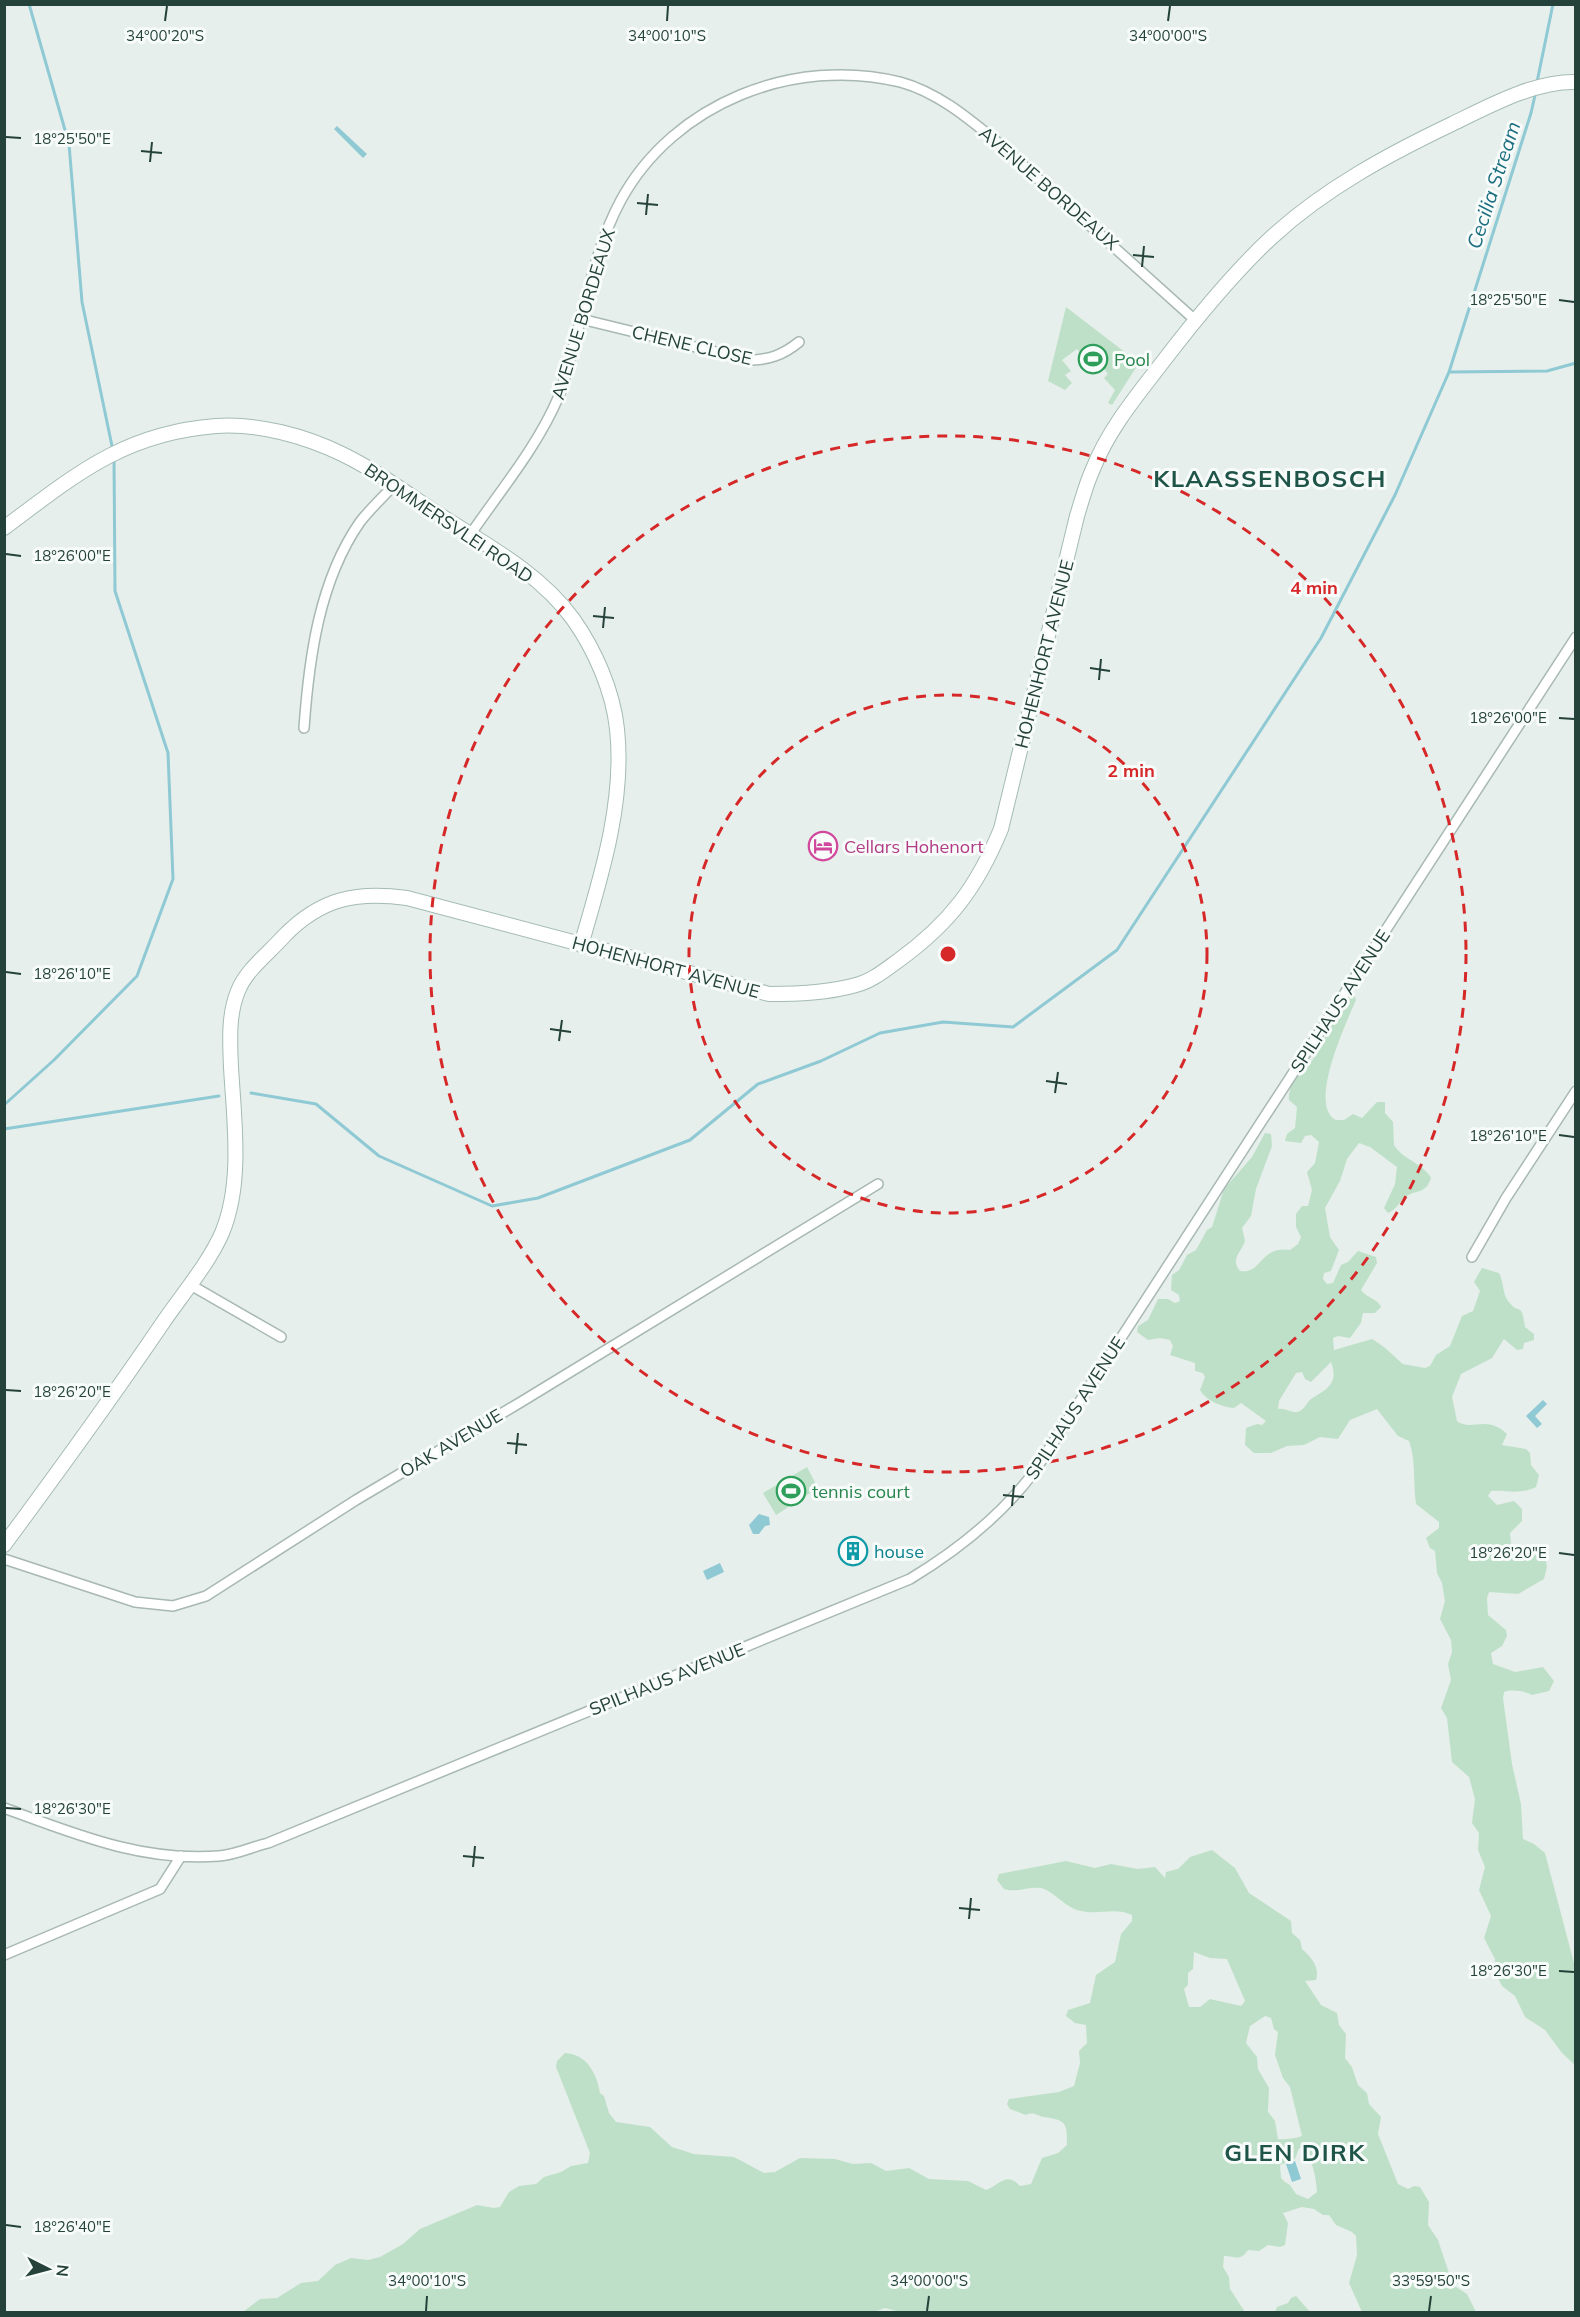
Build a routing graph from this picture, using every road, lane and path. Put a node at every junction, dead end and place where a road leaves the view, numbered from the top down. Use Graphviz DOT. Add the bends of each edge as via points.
graph roads {
  1 [pos="1575,82"];
  2 [pos="581,319"];
  3 [pos="1195,320"];
  4 [pos="799,342"];
  5 [pos="394,485"];
  6 [pos="4,528"];
  7 [pos="470,535"];
  8 [pos="1575,637"];
  9 [pos="304,728"];
  10 [pos="581,945"];
  11 [pos="1575,1091"];
  12 [pos="878,1184"];
  13 [pos="1473,1257"];
  14 [pos="189,1284"];
  15 [pos="281,1337"];
  16 [pos="4,1545"];
  17 [pos="4,1559"];
  18 [pos="4,1808"];
  19 [pos="181,1856"];
  20 [pos="4,1955"];
  1 -- 3 [label="street, HOHENHORT AVENUE" via="1560,82 1479,110 1409,145 1330,192 1274,235"];
  2 -- 3 [label="street, AVENUE BORDEAUX" via="602,240 621,199 671,135 703,113 778,82 817,75 856,75 901,83 929,93 974,123 1063,198"];
  2 -- 4 [label="street, CHENE CLOSE" via="749,360 767,360"];
  2 -- 7 [label="street, AVENUE BORDEAUX" via="559,395 546,423"];
  3 -- 10 [label="street, HOHENHORT AVENUE" via="1122,416 1093,467 1077,516 1000,829 986,865 947,921 874,978 806,994 750,990"];
  5 -- 6 [label="street, BROMMERSVLEI ROAD" via="341,453 299,437 272,430 218,426 173,432 128,445 82,470"];
  5 -- 7 [label="street, BROMMERSVLEI ROAD"];
  5 -- 9 [label="street" via="361,522 337,563 321,612 308,675"];
  7 -- 10 [label="street, BROMMERSVLEI ROAD" via="519,567 572,618 591,648 611,704 617,728 618,767 612,818 605,861"];
  8 -- 19 [label="street, SPILHAUS AVENUE" via="1034,1472 997,1515 954,1552 910,1579 268,1843 221,1856"];
  10 -- 14 [label="street, HOHENHORT AVENUE" via="407,898 374,894 347,897 322,907 293,927 247,975 238,991 230,1039 235,1140 232,1193 222,1233"];
  11 -- 13 [label="street"];
  12 -- 17 [label="street, OAK AVENUE" via="356,1500 206,1596 173,1606 135,1602"];
  14 -- 15 [label="street"];
  14 -- 16 [label="street, HOHENHORT AVENUE"];
  18 -- 19 [label="street, SPILHAUS AVENUE" via="96,1842 150,1855"];
  19 -- 20 [label="street" via="160,1889"];
}
